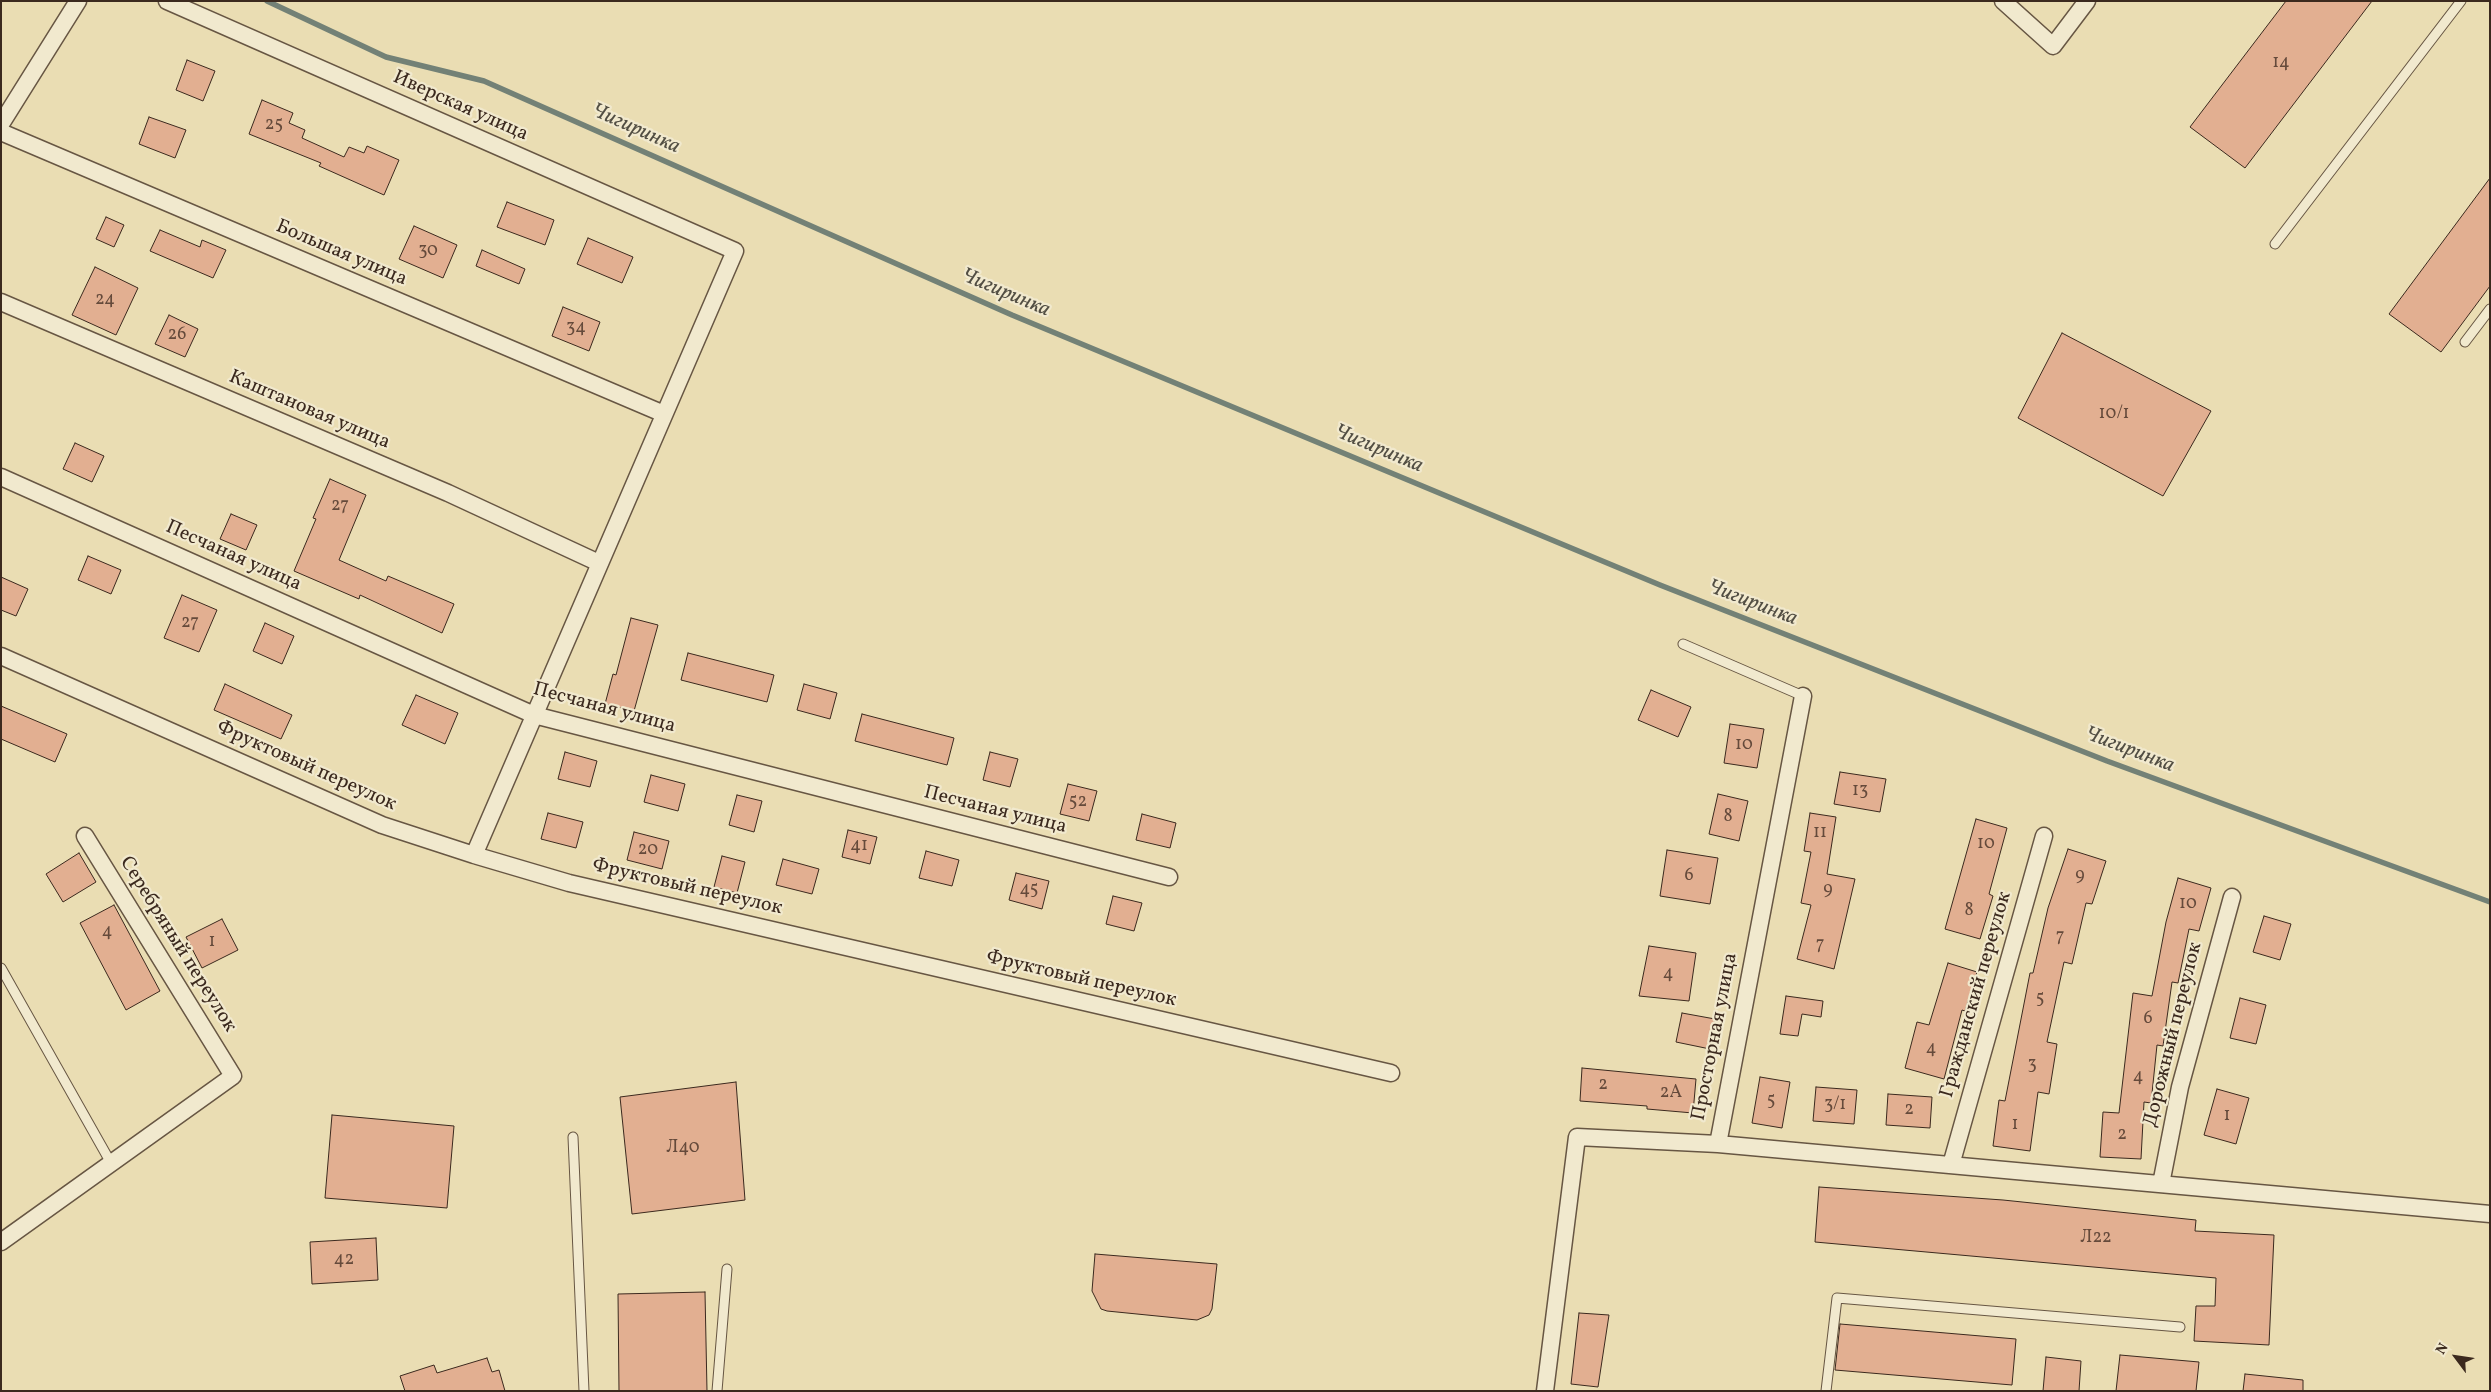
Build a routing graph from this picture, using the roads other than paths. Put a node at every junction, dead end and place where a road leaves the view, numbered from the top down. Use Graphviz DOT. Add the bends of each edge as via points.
graph roads {
  1 [pos="78,1"];
  2 [pos="168,1"];
  3 [pos="2003,1"];
  4 [pos="2087,1"];
  5 [pos="2461,1"];
  6 [pos="1,124"];
  7 [pos="1,132"];
  8 [pos="2275,244"];
  9 [pos="1,302"];
  10 [pos="2490,309"];
  11 [pos="2465,342"];
  12 [pos="664,414"];
  13 [pos="1,477"];
  14 [pos="599,563"];
  15 [pos="1683,644"];
  16 [pos="1,656"];
  17 [pos="1803,696"];
  18 [pos="534,715"];
  19 [pos="85,836"];
  20 [pos="2044,836"];
  21 [pos="474,855"];
  22 [pos="1168,877"];
  23 [pos="2232,897"];
  24 [pos="1,968"];
  25 [pos="1391,1073"];
  26 [pos="574,1137"];
  27 [pos="1718,1144"];
  28 [pos="111,1163"];
  29 [pos="1951,1165"];
  30 [pos="2161,1184"];
  31 [pos="2490,1214"];
  32 [pos="1,1242"];
  33 [pos="728,1269"];
  34 [pos="2180,1327"];
  35 [pos="584,1391"];
  36 [pos="717,1391"];
  37 [pos="1545,1391"];
  38 [pos="1826,1391"];
  1 -- 6 [label="street"];
  2 -- 12 [label="street, Иверская улица" via="734,251"];
  3 -- 4 [label="street" via="2053,46"];
  5 -- 8 [label="lane"];
  7 -- 12 [label="street, Большая улица"];
  9 -- 14 [label="street, Каштановая улица" via="448,493"];
  10 -- 11 [label="lane"];
  12 -- 14 [label="street"];
  13 -- 18 [label="street, Песчаная улица"];
  14 -- 18 [label="street"];
  15 -- 17 [label="lane"];
  16 -- 21 [label="street, Фруктовый переулок" via="382,825"];
  17 -- 27 [label="street, Просторная улица"];
  18 -- 21 [label="street"];
  18 -- 22 [label="street, Песчаная улица"];
  19 -- 28 [label="street, Серебряный переулок" via="233,1076"];
  20 -- 29 [label="street, Гражданский переулок"];
  21 -- 25 [label="street, Фруктовый переулок" via="569,883"];
  23 -- 30 [label="street, Дорожный переулок" via="2180,1087"];
  24 -- 28 [label="lane"];
  26 -- 35 [label="lane"];
  27 -- 29 [label="street"];
  27 -- 37 [label="street, Просторная улица" via="1577,1137"];
  28 -- 32 [label="street"];
  29 -- 30 [label="street"];
  30 -- 31 [label="street"];
  33 -- 36 [label="lane"];
  34 -- 38 [label="lane" via="1837,1298"];
}
